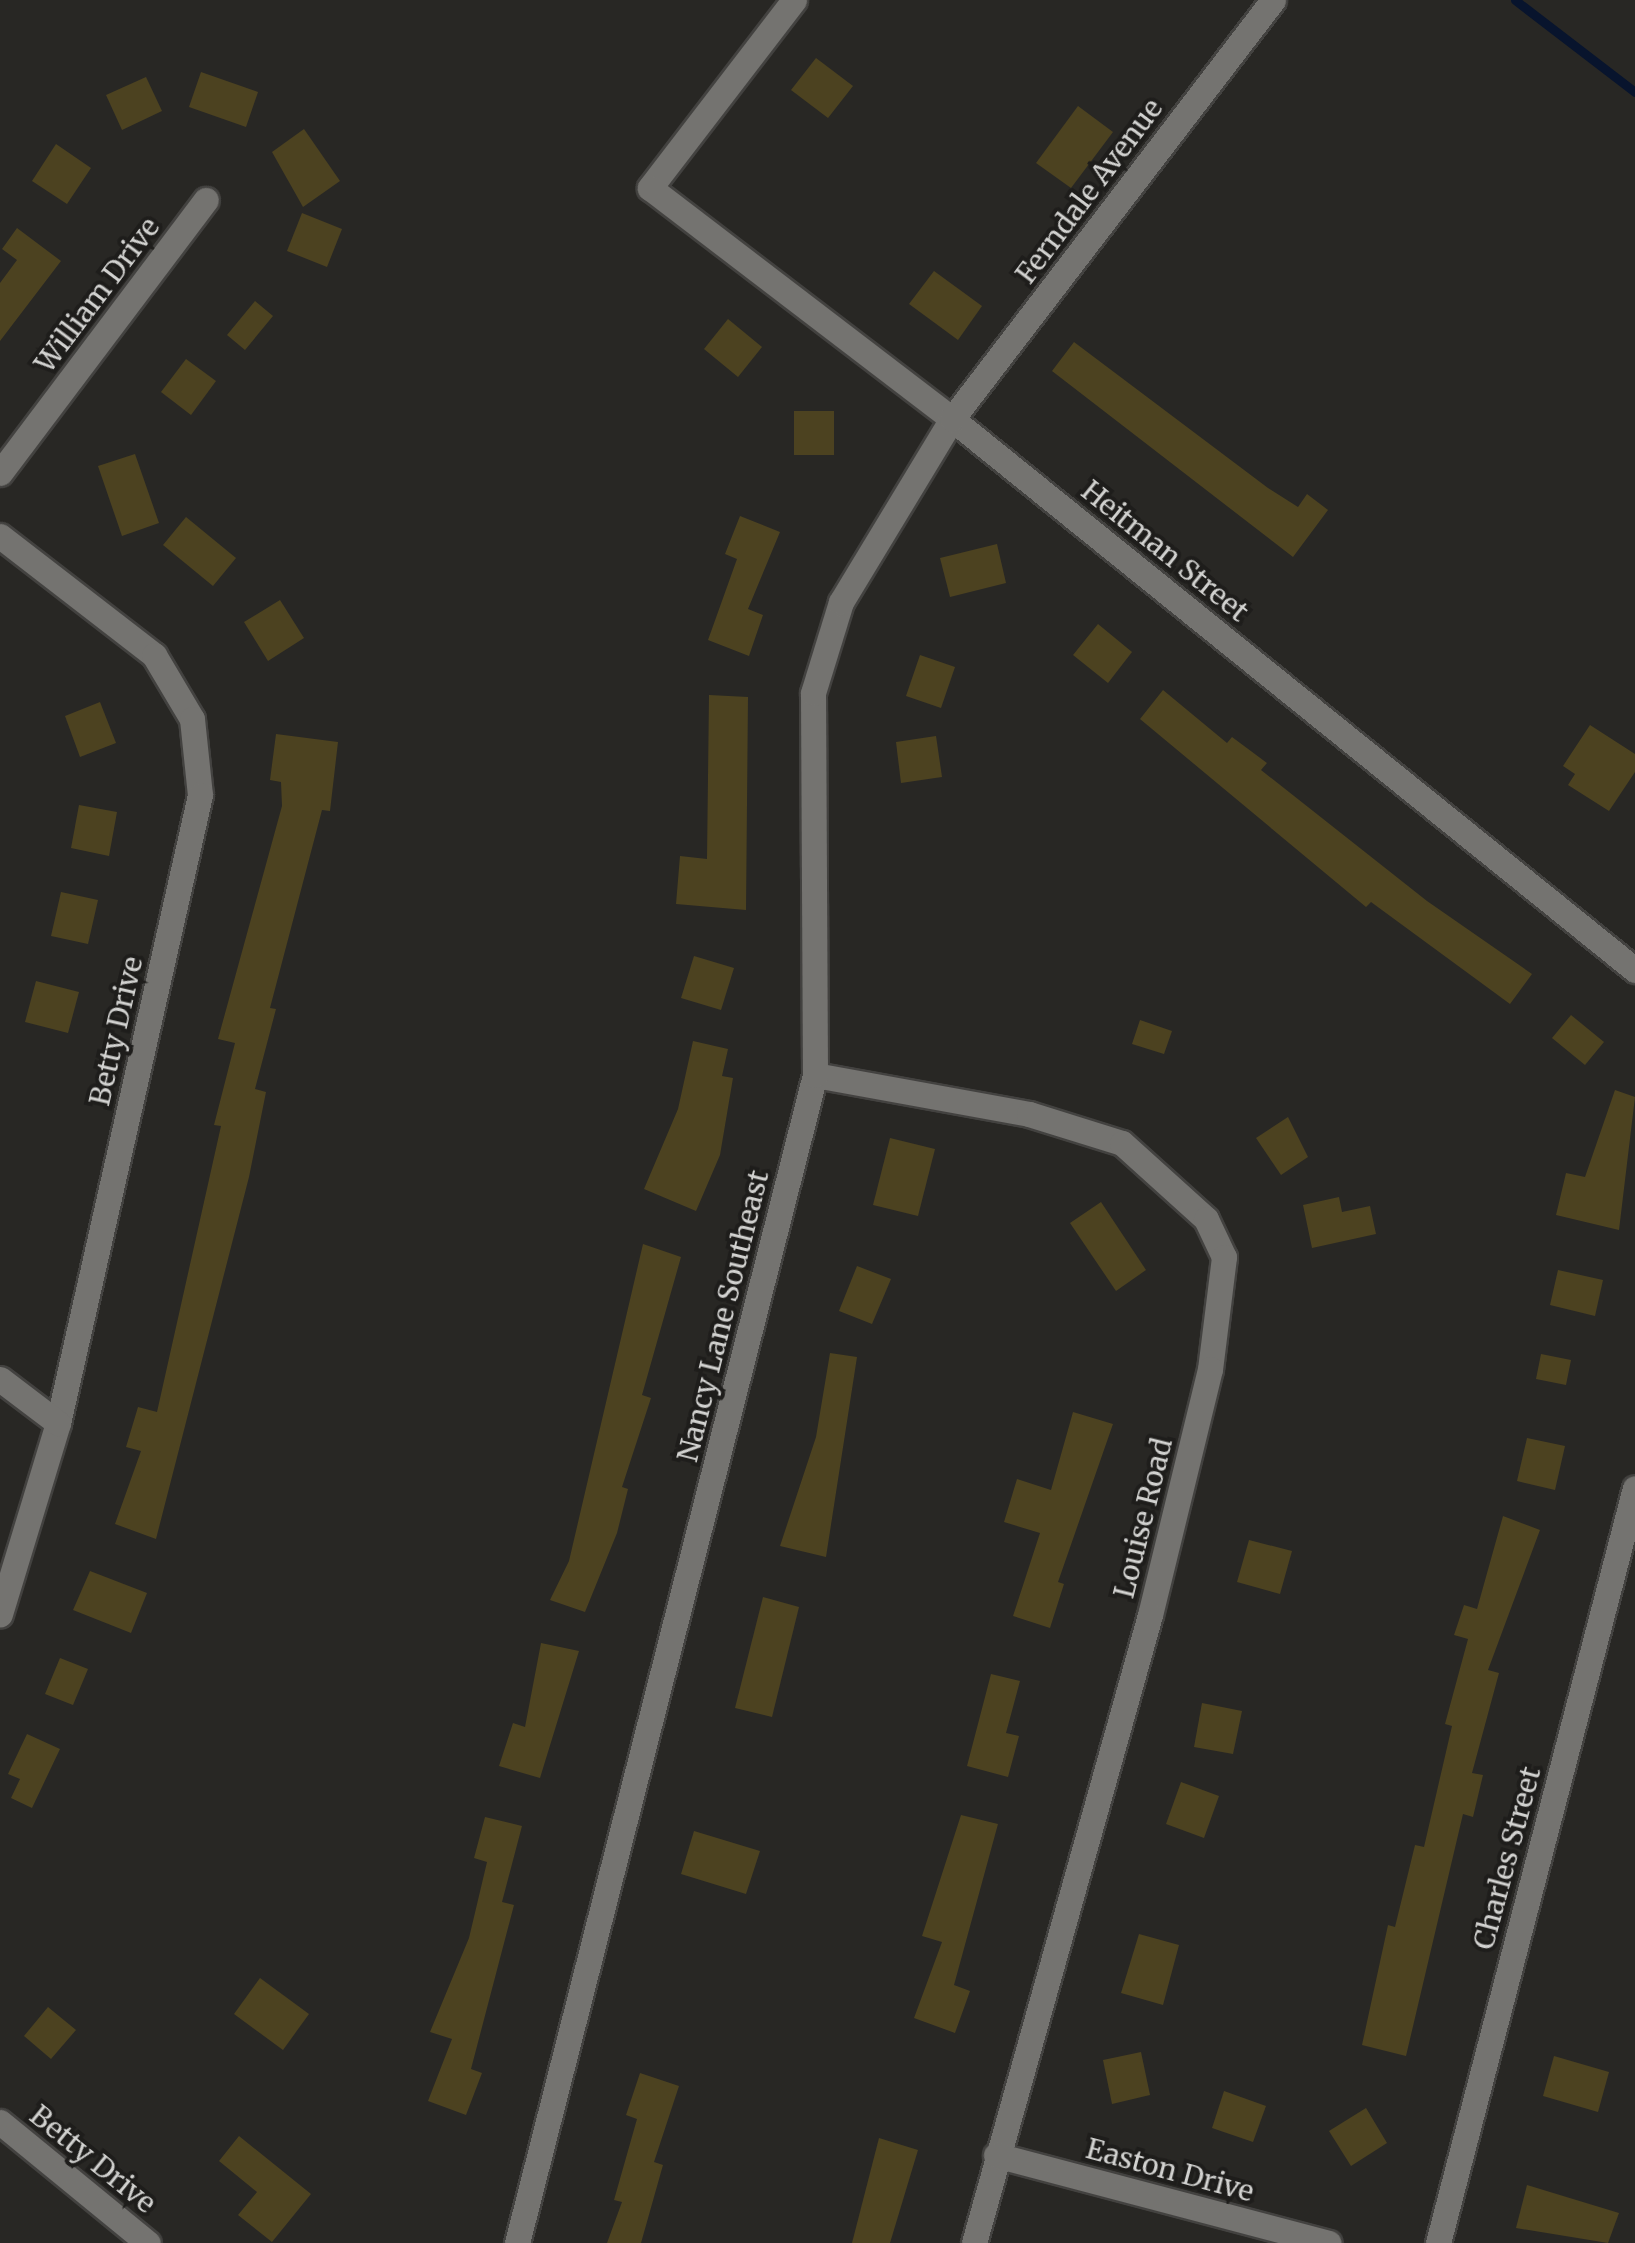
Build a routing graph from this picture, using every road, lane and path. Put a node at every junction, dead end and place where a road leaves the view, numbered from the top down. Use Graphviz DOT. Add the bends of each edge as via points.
graph roads {
  1 [pos="794,0"];
  2 [pos="1273,0"];
  3 [pos="206,200"];
  4 [pos="952,418"];
  5 [pos="0,473"];
  6 [pos="0,536"];
  7 [pos="1635,970"];
  8 [pos="815,1075"];
  9 [pos="0,1380"];
  10 [pos="58,1423"];
  11 [pos="1635,1488"];
  12 [pos="0,1614"];
  13 [pos="0,2122"];
  14 [pos="996,2155"];
  15 [pos="148,2243"];
  16 [pos="517,2243"];
  17 [pos="974,2243"];
  18 [pos="1329,2243"];
  19 [pos="1438,2243"];
  1 -- 4 [label="street, Heitman Street" via="650,188"];
  2 -- 4 [label="street, Ferndale Avenue"];
  3 -- 5 [label="street, William Drive"];
  4 -- 7 [label="street, Heitman Street"];
  4 -- 8 [label="street, Nancy Lane Southeast" via="841,602 813,694"];
  6 -- 10 [label="street, Betty Drive" via="154,655 192,719 200,795"];
  8 -- 14 [label="street, Louise Road" via="1028,1114 1122,1142 1156,1167 1222,1244 1210,1369 1154,1596"];
  8 -- 16 [label="street, Nancy Lane Southeast"];
  9 -- 10 [label="street"];
  10 -- 12 [label="street, Betty Drive"];
  11 -- 19 [label="street, Charles Street"];
  13 -- 15 [label="street, Betty Drive"];
  14 -- 17 [label="street, Louise Road"];
  14 -- 18 [label="street, Easton Drive"];
}
